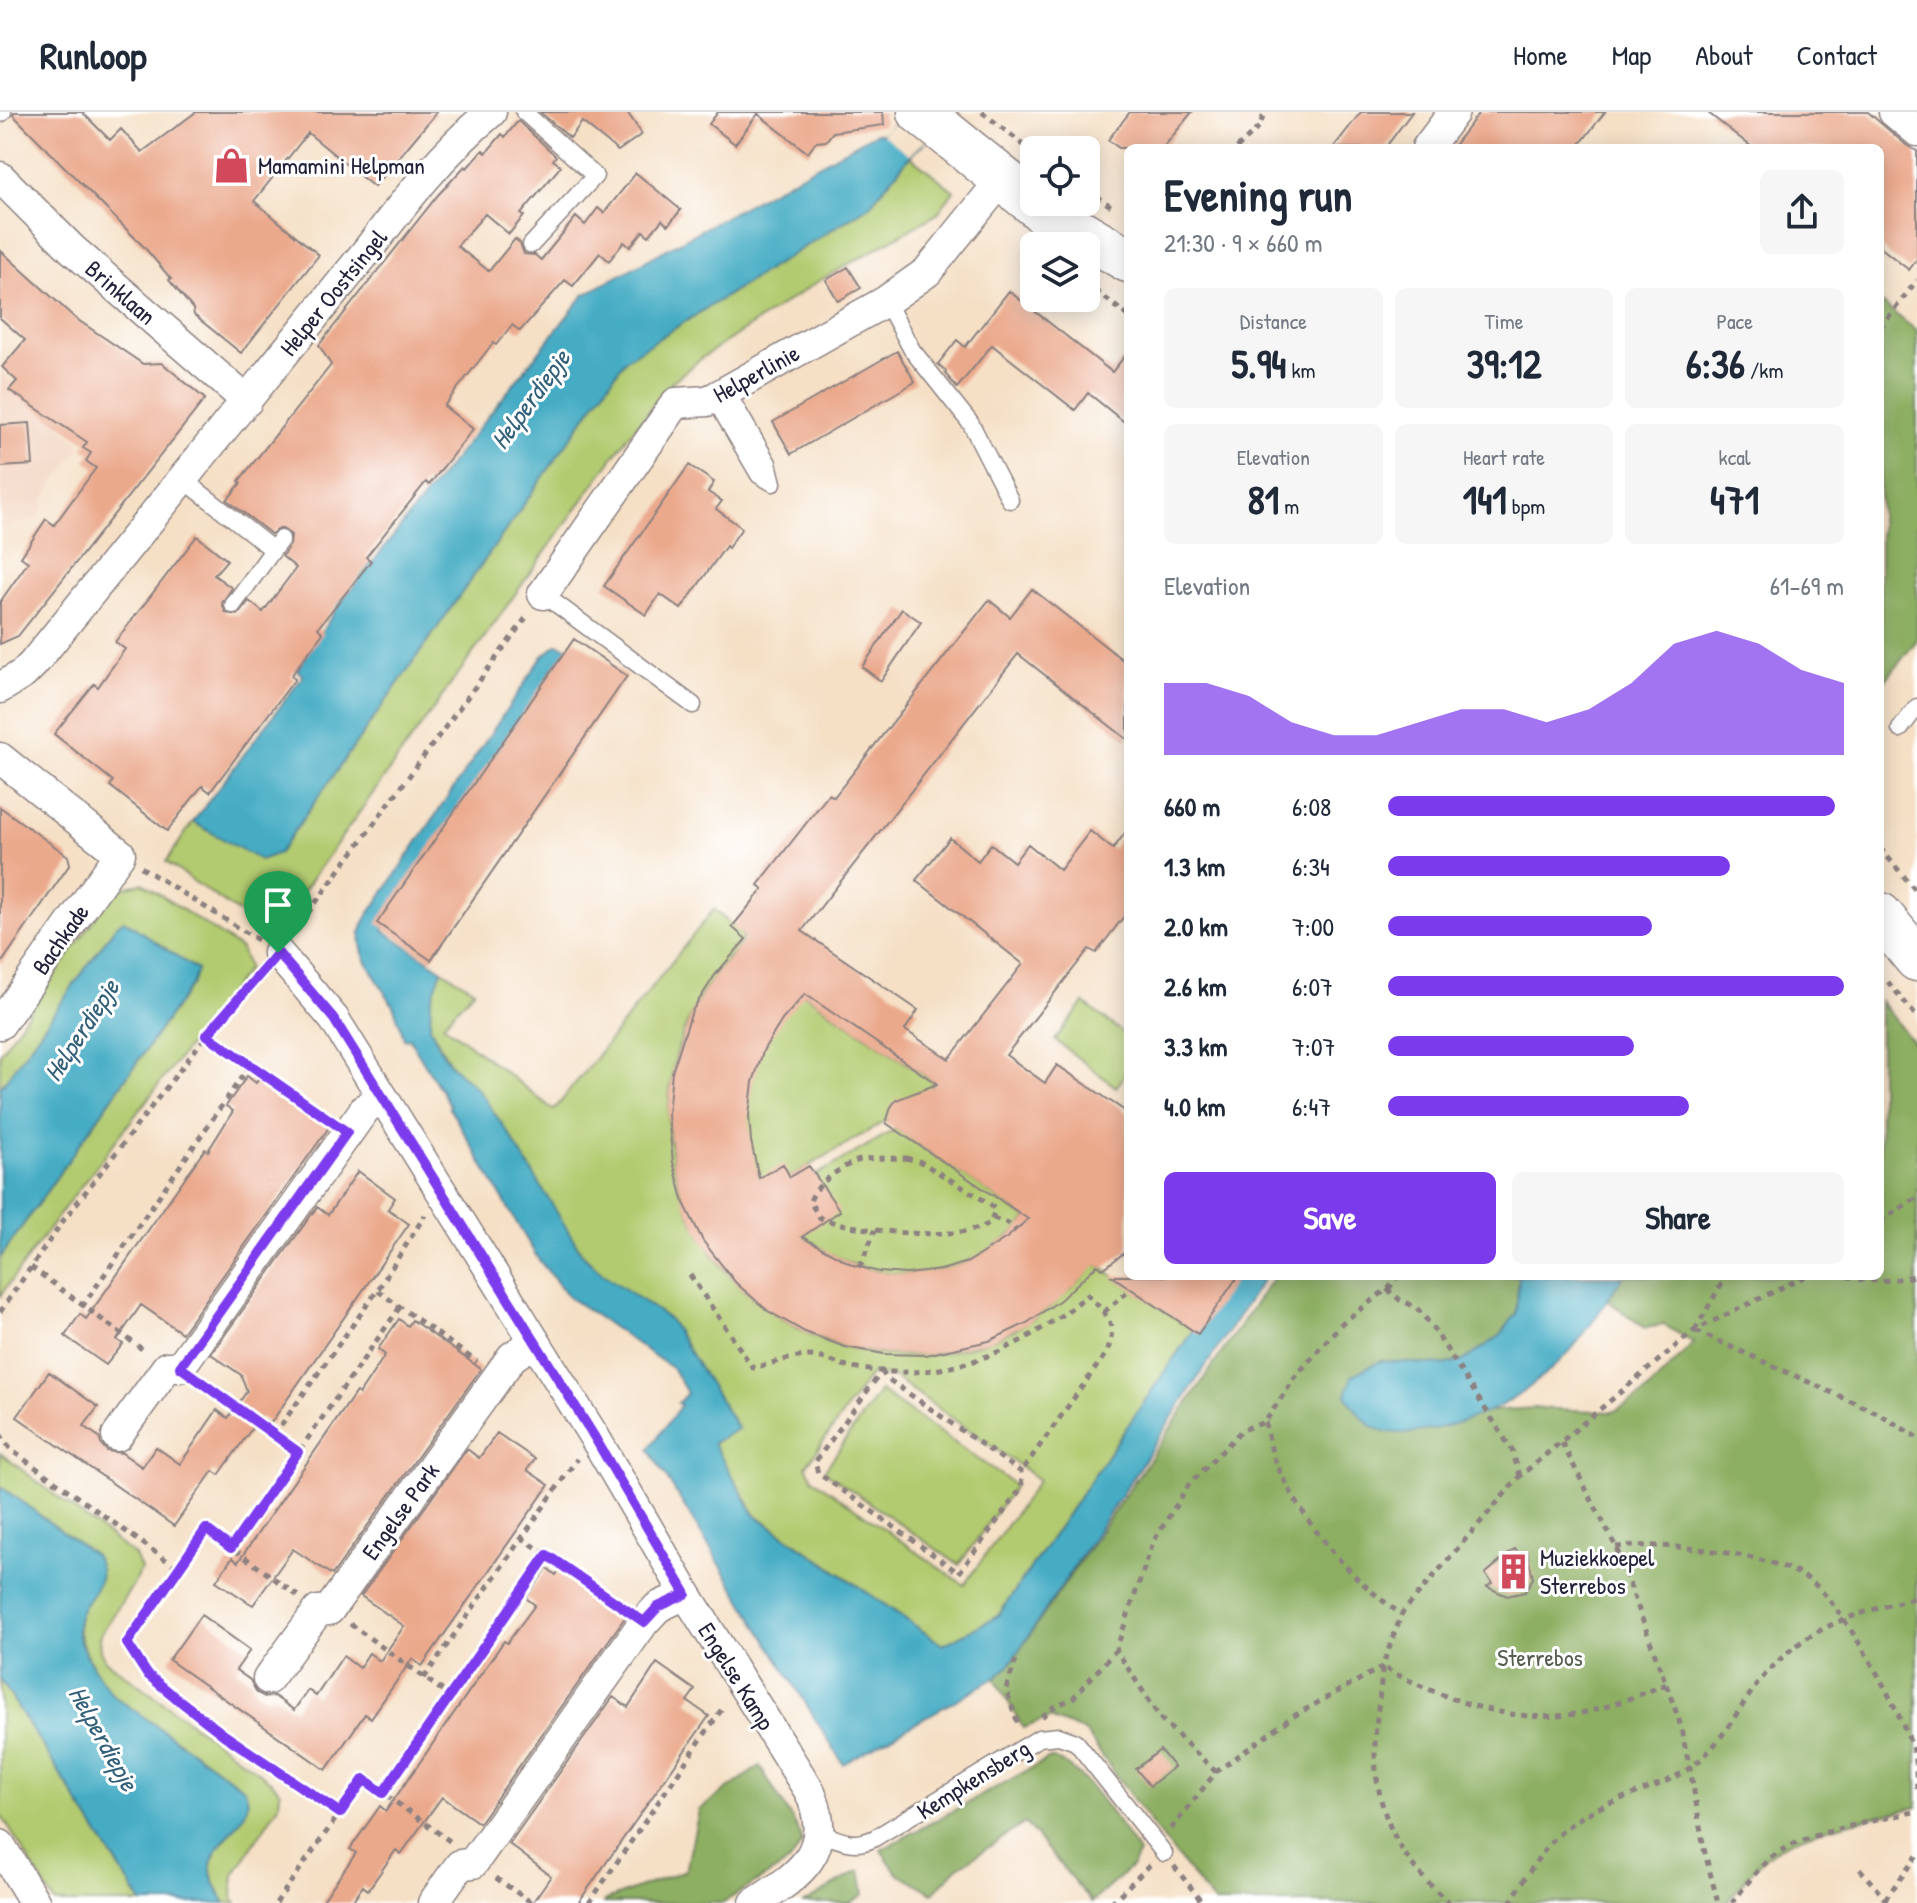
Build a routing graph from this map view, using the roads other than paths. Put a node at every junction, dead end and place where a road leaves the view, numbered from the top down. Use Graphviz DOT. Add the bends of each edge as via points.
graph roads {
  1 [pos="491,112"];
  2 [pos="524,112"];
  3 [pos="1454,112"];
  4 [pos="1894,112"];
  5 [pos="930,120"];
  6 [pos="1917,131"];
  7 [pos="1430,144"];
  8 [pos="1018,166"];
  9 [pos="0,177"];
  10 [pos="1047,216"];
  11 [pos="1053,216"];
  12 [pos="1064,232"];
  13 [pos="531,245"];
  14 [pos="1124,258"];
  15 [pos="1100,265"];
  16 [pos="1124,286"];
  17 [pos="886,301"];
  18 [pos="720,395"];
  19 [pos="247,401"];
  20 [pos="183,479"];
  21 [pos="1010,500"];
  22 [pos="543,594"];
  23 [pos="233,605"];
  24 [pos="0,688"];
  25 [pos="693,705"];
  26 [pos="1917,707"];
  27 [pos="1900,729"];
  28 [pos="0,758"];
  29 [pos="1884,920"];
  30 [pos="278,953"];
  31 [pos="1917,959"];
  32 [pos="0,1024"];
  33 [pos="382,1096"];
  34 [pos="534,1342"];
  35 [pos="117,1436"];
  36 [pos="686,1594"];
  37 [pos="268,1679"];
  38 [pos="820,1833"];
  39 [pos="0,1845"];
  40 [pos="1159,1848"];
  41 [pos="35,1903"];
  42 [pos="433,1903"];
  43 [pos="755,1903"];
  1 -- 19 [label="street, Helper Oostsingel" via="416,186"];
  2 -- 13 [label="lane" via="595,176"];
  3 -- 7 [label="street"];
  4 -- 6 [label="street"];
  5 -- 8 [label="main road"];
  8 -- 17 [label="street, Helperlinie" via="927,272"];
  9 -- 19 [label="street, Brinklaan" via="72,249"];
  10 -- 12 [label="main road"];
  11 -- 14 [label="main road"];
  15 -- 16 [label="main road"];
  17 -- 18 [label="street, Helperlinie"];
  17 -- 21 [label="lane" via="912,350 971,424"];
  18 -- 18 [label="lane" via="759,475 773,483 768,463"];
  18 -- 22 [label="street, Helperlinie" via="676,403"];
  19 -- 20 [label="street, Helper Oostsingel"];
  20 -- 23 [label="lane" via="276,544"];
  20 -- 24 [label="street, Helper Oostsingel" via="33,664"];
  22 -- 25 [label="lane"];
  26 -- 27 [label="lane"];
  28 -- 32 [label="street, Bachkade" via="120,854"];
  29 -- 31 [label="main road"];
  30 -- 33 [label="street, Engelse Kamp" via="334,1019"];
  33 -- 34 [label="street, Engelse Kamp"];
  33 -- 35 [label="street" via="347,1132"];
  34 -- 36 [label="street, Engelse Kamp"];
  34 -- 37 [label="street, Engelse Park" via="512,1357"];
  36 -- 38 [label="street, Engelse Kamp" via="810,1792"];
  36 -- 42 [label="street" via="658,1607 644,1622 473,1863 460,1865"];
  38 -- 40 [label="lane, Kempkensberg" via="849,1844 873,1839 1032,1743 1059,1736 1076,1742"];
  38 -- 43 [label="street" via="796,1875"];
  39 -- 41 [label="street"];
}
